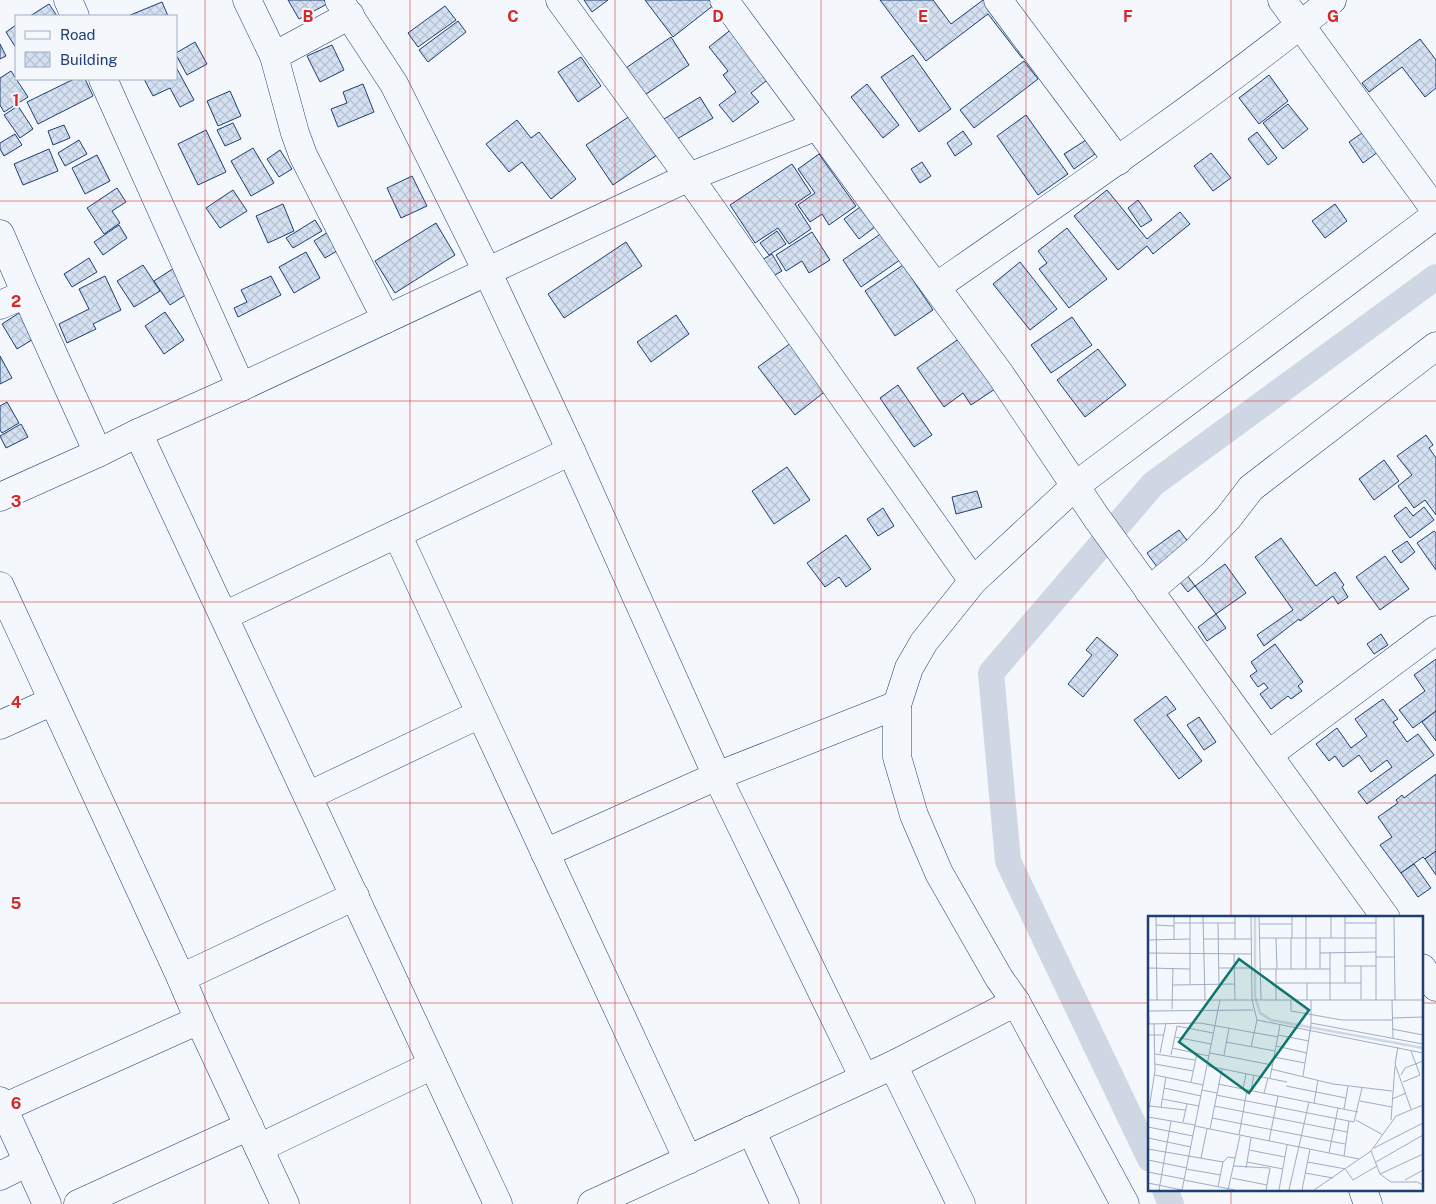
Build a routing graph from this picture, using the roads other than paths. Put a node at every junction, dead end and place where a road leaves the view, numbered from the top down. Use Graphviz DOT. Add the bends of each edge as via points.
graph roads {
  1 [pos="68,0"];
  2 [pos="247,0"];
  3 [pos="560,0"];
  4 [pos="724,0"];
  5 [pos="998,0"];
  6 [pos="1282,0"];
  7 [pos="1332,0"];
  8 [pos="344,8"];
  9 [pos="75,15"];
  10 [pos="1300,25"];
  11 [pos="274,56"];
  12 [pos="103,80"];
  13 [pos="817,126"];
  14 [pos="1118,161"];
  15 [pos="689,177"];
  16 [pos="1436,211"];
  17 [pos="1436,215"];
  18 [pos="0,234"];
  19 [pos="487,271"];
  20 [pos="936,287"];
  21 [pos="26,294"];
  22 [pos="0,305"];
  23 [pos="386,319"];
  24 [pos="1436,346"];
  25 [pos="242,387"];
  26 [pos="138,433"];
  27 [pos="571,451"];
  28 [pos="98,453"];
  29 [pos="1075,486"];
  30 [pos="0,497"];
  31 [pos="397,534"];
  32 [pos="973,581"];
  33 [pos="0,586"];
  34 [pos="1149,591"];
  35 [pos="224,616"];
  36 [pos="1436,630"];
  37 [pos="53,701"];
  38 [pos="897,705"];
  39 [pos="480,714"];
  40 [pos="0,725"];
  41 [pos="1268,755"];
  42 [pos="717,776"];
  43 [pos="308,796"];
  44 [pos="545,853"];
  45 [pos="355,896"];
  46 [pos="1385,916"];
  47 [pos="1424,971"];
  48 [pos="181,978"];
  49 [pos="1436,986"];
  50 [pos="1016,1002"];
  51 [pos="198,1020"];
  52 [pos="433,1065"];
  53 [pos="892,1065"];
  54 [pos="864,1078"];
  55 [pos="2,1104"];
  56 [pos="751,1130"];
  57 [pos="254,1137"];
  58 [pos="688,1160"];
  59 [pos="28,1162"];
  60 [pos="0,1176"];
  61 [pos="1363,1192"];
  62 [pos="607,1201"];
  63 [pos="47,1204"];
  64 [pos="78,1204"];
  65 [pos="285,1204"];
  66 [pos="498,1204"];
  67 [pos="785,1204"];
  68 [pos="961,1204"];
  69 [pos="1125,1204"];
  70 [pos="1368,1204"];
  1 -- 9 [label="street"];
  2 -- 11 [label="street"];
  3 -- 15 [label="street"];
  4 -- 13 [label="street"];
  5 -- 14 [label="street"];
  6 -- 10 [label="street"];
  7 -- 10 [label="street"];
  8 -- 11 [label="street"];
  8 -- 19 [label="street" via="394,84"];
  10 -- 14 [label="street"];
  10 -- 16 [label="street"];
  11 -- 23 [label="street" via="303,155"];
  12 -- 25 [label="street"];
  13 -- 15 [label="street"];
  13 -- 20 [label="street"];
  14 -- 20 [label="street"];
  15 -- 19 [label="street"];
  15 -- 32 [label="street"];
  17 -- 29 [label="street"];
  18 -- 21 [label="street"];
  19 -- 23 [label="street"];
  19 -- 27 [label="street"];
  20 -- 29 [label="street" via="1000,374"];
  21 -- 22 [label="street"];
  21 -- 28 [label="street"];
  23 -- 25 [label="street"];
  24 -- 34 [label="street" via="1251,488 1195,552"];
  25 -- 26 [label="street"];
  26 -- 28 [label="street"];
  26 -- 35 [label="street"];
  27 -- 31 [label="street"];
  27 -- 42 [label="street"];
  28 -- 30 [label="street"];
  29 -- 32 [label="street"];
  29 -- 34 [label="street"];
  31 -- 35 [label="street"];
  31 -- 39 [label="street"];
  32 -- 38 [label="street" via="924,642 909,668"];
  33 -- 37 [label="street"];
  34 -- 41 [label="street"];
  35 -- 43 [label="street"];
  36 -- 41 [label="street"];
  37 -- 40 [label="street"];
  37 -- 48 [label="street"];
  38 -- 42 [label="street"];
  38 -- 50 [label="street" via="897,757 914,815 939,873"];
  39 -- 43 [label="street"];
  39 -- 44 [label="street"];
  41 -- 46 [label="street"];
  42 -- 44 [label="street"];
  42 -- 54 [label="street"];
  43 -- 45 [label="street"];
  44 -- 58 [label="street"];
  45 -- 48 [label="street"];
  45 -- 52 [label="street"];
  47 -- 49 [label="street"];
  48 -- 51 [label="street"];
  50 -- 53 [label="street"];
  50 -- 69 [label="street"];
  51 -- 55 [label="street"];
  51 -- 57 [label="street"];
  52 -- 57 [label="street"];
  52 -- 66 [label="street"];
  53 -- 54 [label="street"];
  53 -- 68 [label="street"];
  54 -- 56 [label="street"];
  55 -- 59 [label="street"];
  56 -- 58 [label="street"];
  56 -- 67 [label="street"];
  57 -- 64 [label="street"];
  57 -- 65 [label="street"];
  58 -- 62 [label="street"];
  59 -- 60 [label="street"];
  59 -- 63 [label="street"];
  61 -- 70 [label="street"];
}
